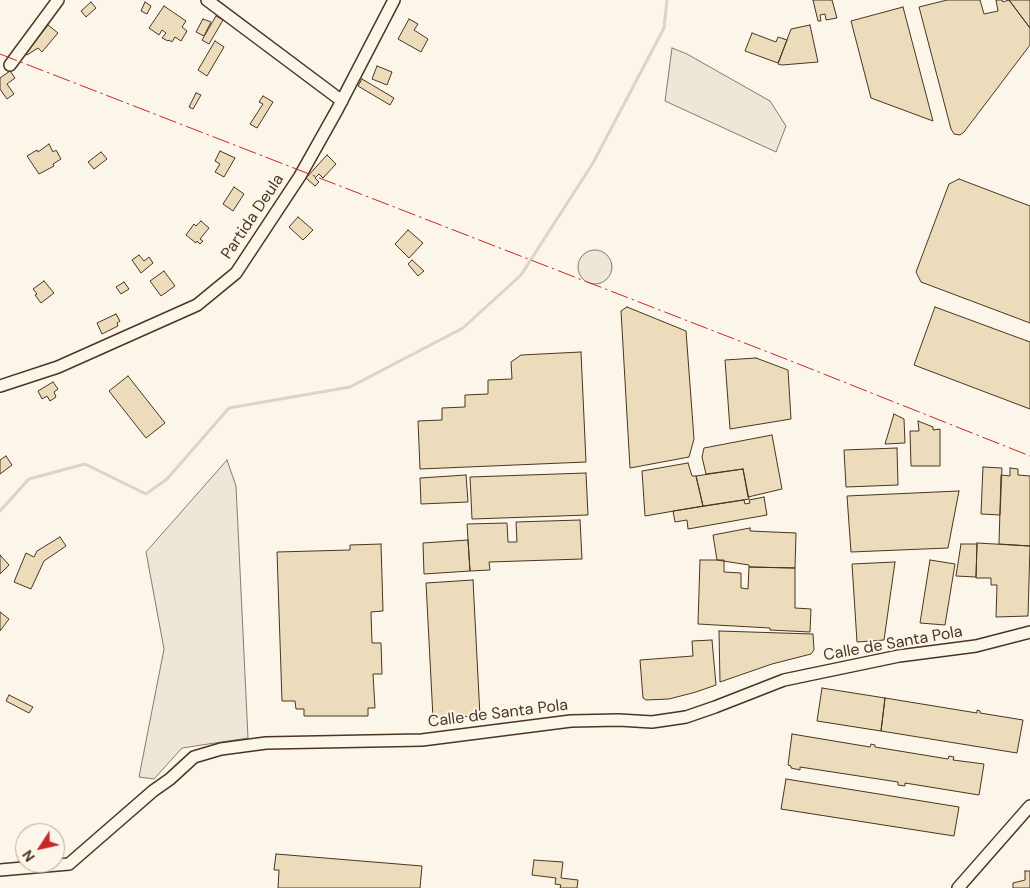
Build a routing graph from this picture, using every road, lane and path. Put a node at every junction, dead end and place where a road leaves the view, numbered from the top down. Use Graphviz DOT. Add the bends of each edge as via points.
graph roads {
  1 [pos="58,0"];
  2 [pos="207,0"];
  3 [pos="394,0"];
  4 [pos="10,64"];
  5 [pos="342,101"];
  6 [pos="0,386"];
  7 [pos="1030,632"];
  8 [pos="1030,806"];
  9 [pos="0,870"];
  10 [pos="958,888"];
  1 -- 4 [label="street"];
  2 -- 5 [label="street"];
  3 -- 5 [label="street, Partida Deula"];
  5 -- 6 [label="street, Partida Deula" via="300,176 236,273 197,305 58,367"];
  7 -- 9 [label="street, Calle de Santa Pola" via="976,646 899,656 784,680 686,717 652,722 571,721 422,740 266,743 221,749 194,757 69,864"];
  8 -- 10 [label="street"];
}
